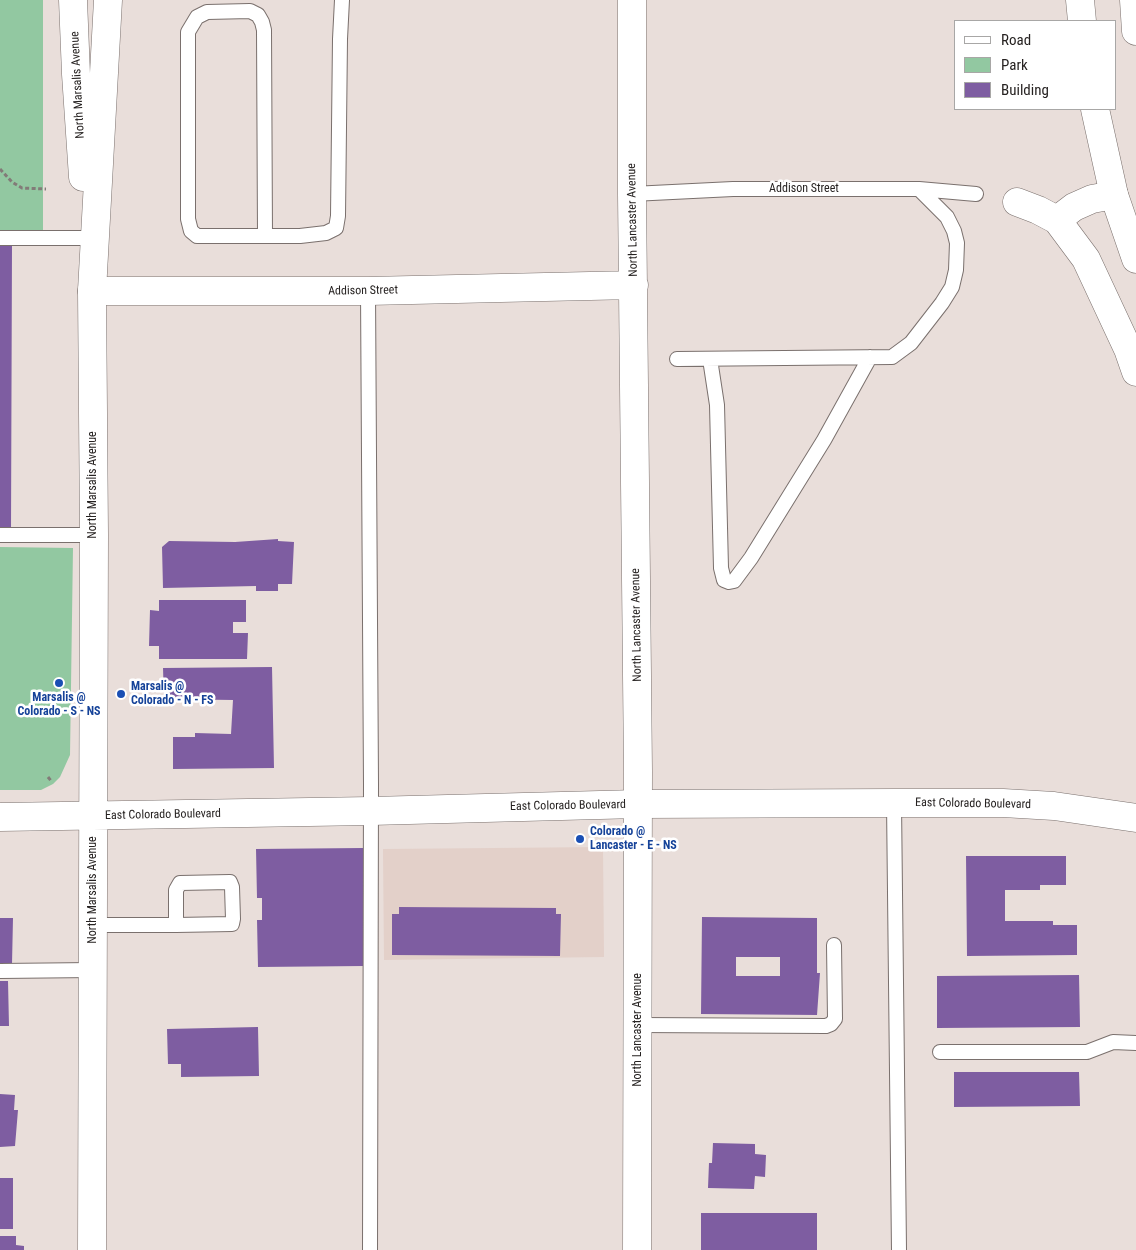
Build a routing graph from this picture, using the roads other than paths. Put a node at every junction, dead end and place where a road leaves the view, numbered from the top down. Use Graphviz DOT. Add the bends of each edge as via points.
graph roads {
  1 [pos="73,0"];
  2 [pos="108,0"];
  3 [pos="342,0"];
  4 [pos="632,0"];
  5 [pos="1080,0"];
  6 [pos="1134,0"];
  7 [pos="1082,20"];
  8 [pos="1136,31"];
  9 [pos="1095,110"];
  10 [pos="919,189"];
  11 [pos="632,194"];
  12 [pos="976,194"];
  13 [pos="1114,195"];
  14 [pos="1017,202"];
  15 [pos="1057,220"];
  16 [pos="265,236"];
  17 [pos="0,238"];
  18 [pos="88,238"];
  19 [pos="1136,259"];
  20 [pos="634,285"];
  21 [pos="92,290"];
  22 [pos="368,291"];
  23 [pos="870,357"];
  24 [pos="677,359"];
  25 [pos="710,359"];
  26 [pos="1136,372"];
  27 [pos="0,535"];
  28 [pos="94,535"];
  29 [pos="894,803"];
  30 [pos="638,804"];
  31 [pos="371,811"];
  32 [pos="0,816"];
  33 [pos="94,816"];
  34 [pos="1136,818"];
  35 [pos="94,925"];
  36 [pos="176,925"];
  37 [pos="834,944"];
  38 [pos="93,970"];
  39 [pos="0,971"];
  40 [pos="638,1025"];
  41 [pos="1136,1043"];
  42 [pos="940,1052"];
  43 [pos="92,1250"];
  44 [pos="370,1250"];
  45 [pos="637,1250"];
  46 [pos="899,1250"];
  1 -- 18 [label="street, North Marsalis Avenue"];
  2 -- 21 [label="street, North Marsalis Avenue"];
  3 -- 16 [label="lane" via="336,228 326,233 300,236"];
  4 -- 11 [label="street, North Lancaster Avenue"];
  5 -- 7 [label="street"];
  6 -- 8 [label="street"];
  9 -- 13 [label="street"];
  10 -- 11 [label="lane, Addison Street" via="733,189"];
  10 -- 12 [label="lane, Addison Street"];
  10 -- 23 [label="lane" via="947,217 954,231 957,254 952,287 912,343 892,357"];
  11 -- 20 [label="street, North Lancaster Avenue"];
  13 -- 15 [label="street" via="1092,199"];
  13 -- 19 [label="street"];
  14 -- 15 [label="street"];
  15 -- 26 [label="street" via="1086,259"];
  16 -- 16 [label="lane" via="197,236 188,219 188,32 197,17 207,12 250,11 262,22"];
  17 -- 18 [label="lane"];
  18 -- 21 [label="street, North Marsalis Avenue"];
  20 -- 22 [label="street, Addison Street"];
  20 -- 30 [label="street, North Lancaster Avenue"];
  21 -- 22 [label="street, Addison Street"];
  21 -- 28 [label="street, North Marsalis Avenue"];
  22 -- 31 [label="lane"];
  23 -- 25 [label="lane"];
  23 -- 25 [label="lane" via="824,440 751,558 734,581 729,582 724,580 721,568 717,405"];
  24 -- 25 [label="lane"];
  27 -- 28 [label="lane"];
  28 -- 33 [label="street, North Marsalis Avenue"];
  29 -- 30 [label="street, East Colorado Boulevard"];
  29 -- 34 [label="street, East Colorado Boulevard" via="1054,806"];
  29 -- 46 [label="lane"];
  30 -- 31 [label="street, East Colorado Boulevard"];
  30 -- 40 [label="street, North Lancaster Avenue"];
  31 -- 33 [label="street, East Colorado Boulevard"];
  31 -- 44 [label="lane"];
  32 -- 33 [label="street, East Colorado Boulevard"];
  33 -- 35 [label="street, North Marsalis Avenue"];
  35 -- 36 [label="lane"];
  35 -- 38 [label="street, North Marsalis Avenue"];
  36 -- 36 [label="lane" via="232,924 230,882 180,883 176,890"];
  37 -- 40 [label="lane" via="834,1019 826,1026"];
  38 -- 39 [label="lane"];
  38 -- 43 [label="street, North Marsalis Avenue"];
  40 -- 45 [label="street, North Lancaster Avenue"];
  41 -- 42 [label="lane" via="1113,1042 1087,1052"];
}
